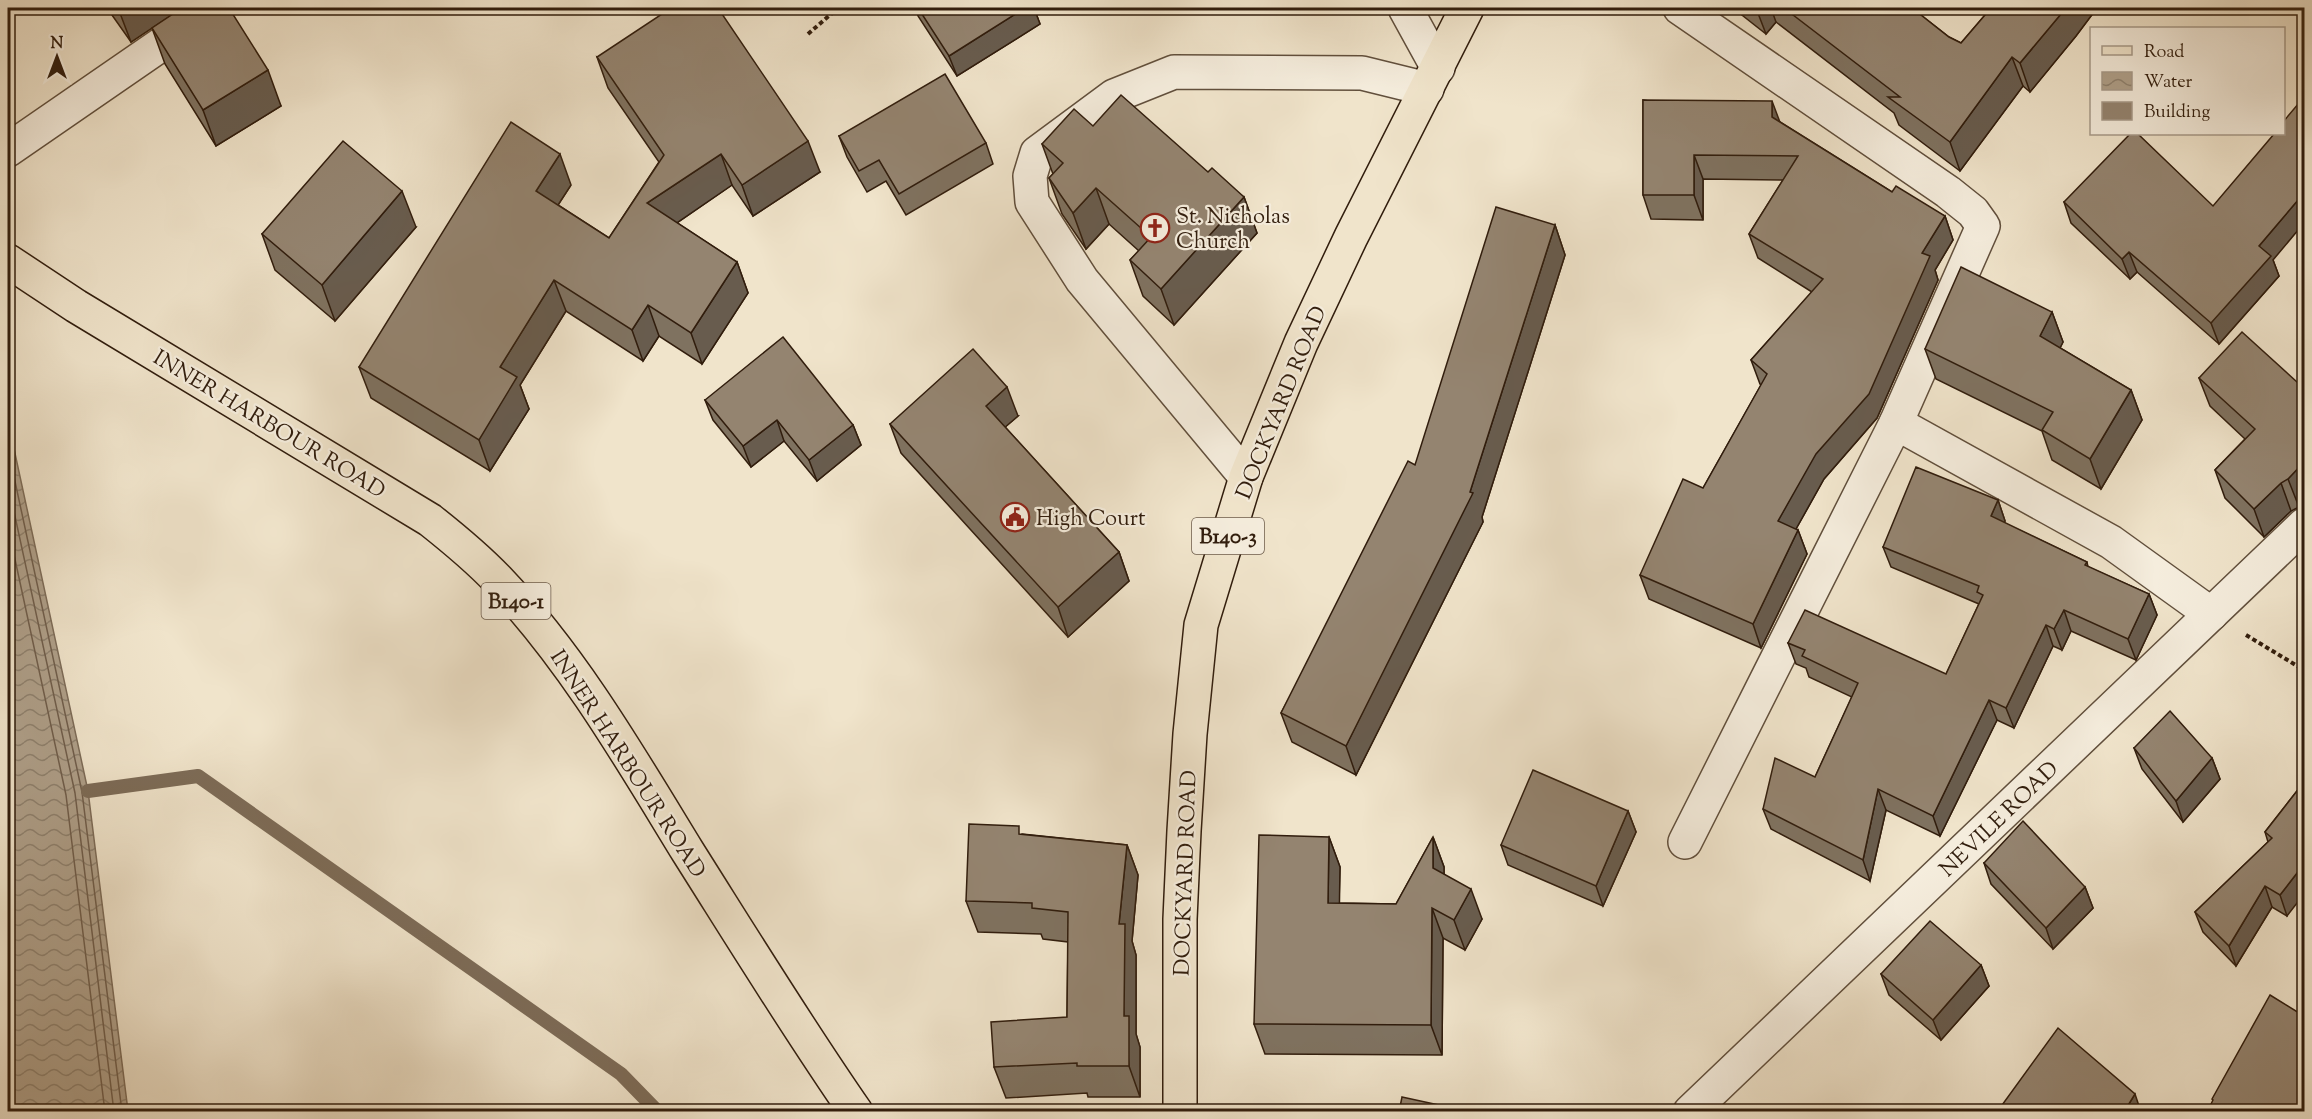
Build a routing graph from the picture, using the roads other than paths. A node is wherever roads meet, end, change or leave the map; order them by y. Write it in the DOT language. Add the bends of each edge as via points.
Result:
graph roads {
  1 [pos="214,8"];
  2 [pos="1405,8"];
  3 [pos="1467,8"];
  4 [pos="1680,8"];
  5 [pos="1432,78"];
  6 [pos="8,150"];
  7 [pos="8,261"];
  8 [pos="1896,423"];
  9 [pos="1246,477"];
  10 [pos="2304,525"];
  11 [pos="2211,614"];
  12 [pos="1685,842"];
  13 [pos="1703,1108"];
  14 [pos="856,1112"];
  15 [pos="1180,1112"];
  1 -- 6 [label="street"];
  2 -- 5 [label="street"];
  3 -- 5 [label="main road, DOCKYARD ROAD / B140-3"];
  4 -- 8 [label="street" via="1948,192 1973,212 1983,226"];
  5 -- 9 [label="main road, DOCKYARD ROAD / B140-3" via="1301,343"];
  5 -- 9 [label="street" via="1362,73 1174,72 1114,96 1037,153 1030,176 1032,202 1082,280"];
  7 -- 14 [label="main road, INNER HARBOUR ROAD / B140-1" via="430,520 498,580 535,622 597,708"];
  8 -- 11 [label="street" via="2111,542"];
  8 -- 12 [label="street"];
  9 -- 15 [label="main road, DOCKYARD ROAD / B140-3" via="1202,625 1195,673 1180,919"];
  10 -- 11 [label="street, NEVILE ROAD"];
  11 -- 13 [label="street, NEVILE ROAD"];
}
